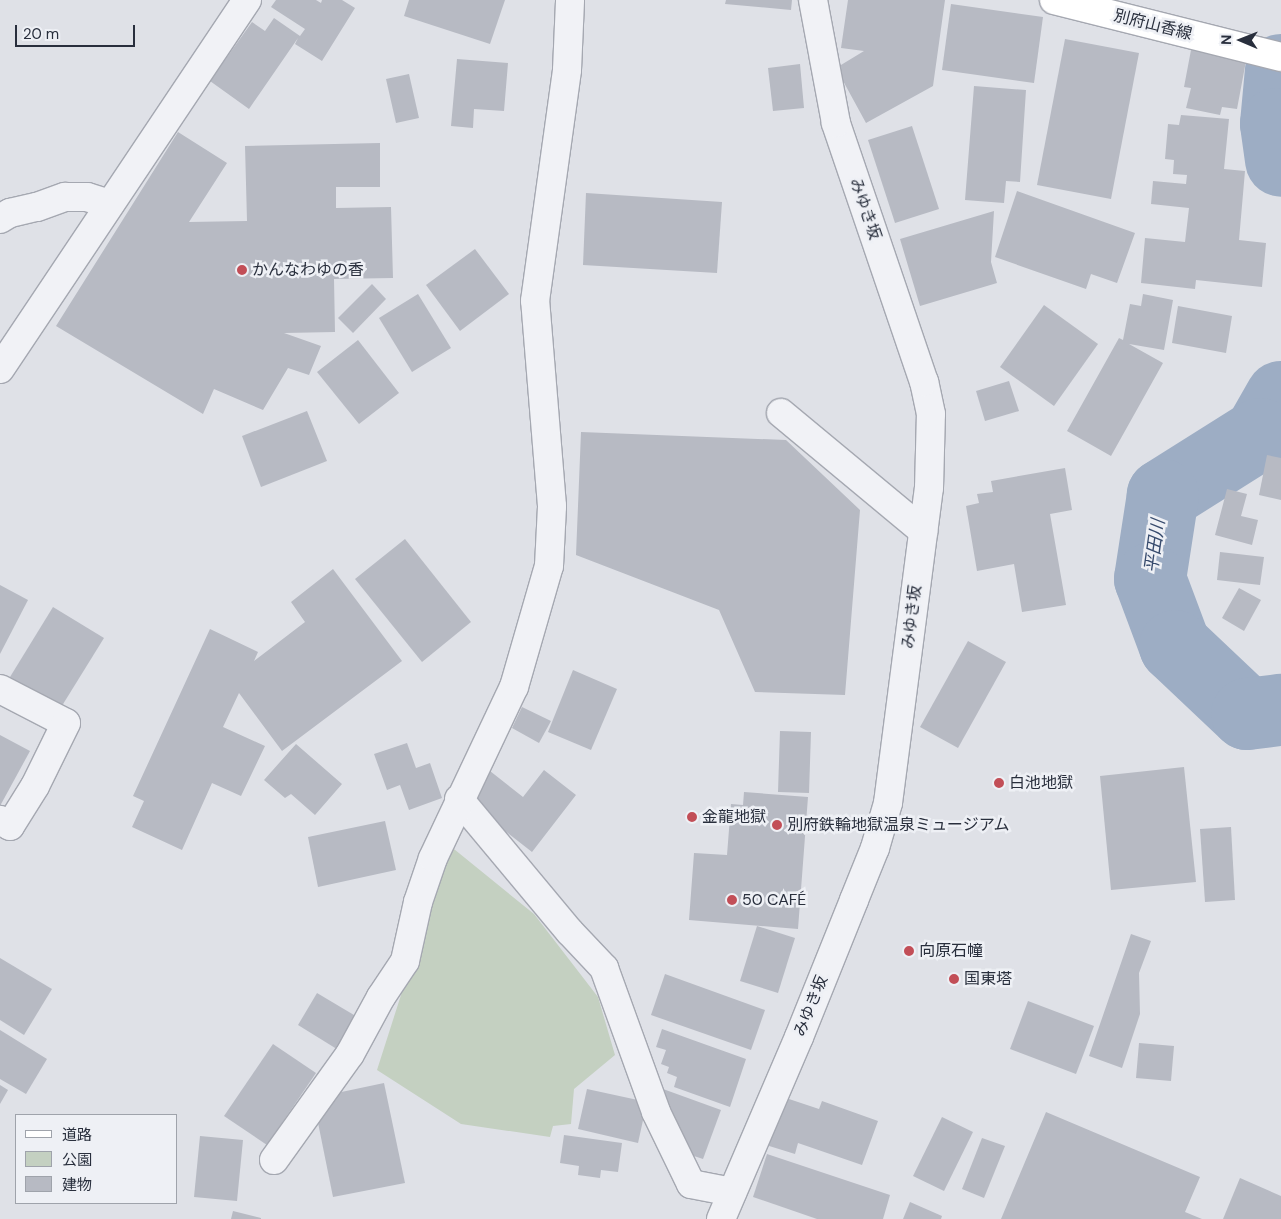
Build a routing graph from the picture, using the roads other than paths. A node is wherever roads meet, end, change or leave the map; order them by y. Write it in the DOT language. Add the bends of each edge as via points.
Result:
graph roads {
  1 [pos="247,0"];
  2 [pos="570,0"];
  3 [pos="813,0"];
  4 [pos="1054,0"];
  5 [pos="1281,56"];
  6 [pos="110,204"];
  7 [pos="0,219"];
  8 [pos="0,369"];
  9 [pos="781,413"];
  10 [pos="923,531"];
  11 [pos="0,689"];
  12 [pos="459,799"];
  13 [pos="0,820"];
  14 [pos="274,1160"];
  15 [pos="732,1192"];
  16 [pos="721,1219"];
  1 -- 6 [label="street"];
  2 -- 12 [label="street" via="567,70 535,301 552,506 549,566 514,687"];
  3 -- 10 [label="street, みゆき坂" via="836,123 924,382 931,414 929,488"];
  4 -- 5 [label="main road, 別府山香線"];
  6 -- 7 [label="street" via="87,197 65,197"];
  6 -- 8 [label="street"];
  9 -- 10 [label="street"];
  10 -- 15 [label="street, みゆき坂" via="888,803 799,1037"];
  11 -- 13 [label="street" via="66,723 35,786 10,826"];
  12 -- 14 [label="street" via="418,902 405,961 350,1054"];
  12 -- 15 [label="street" via="604,968 656,1112 691,1184"];
  15 -- 16 [label="street, みゆき坂"];
}
